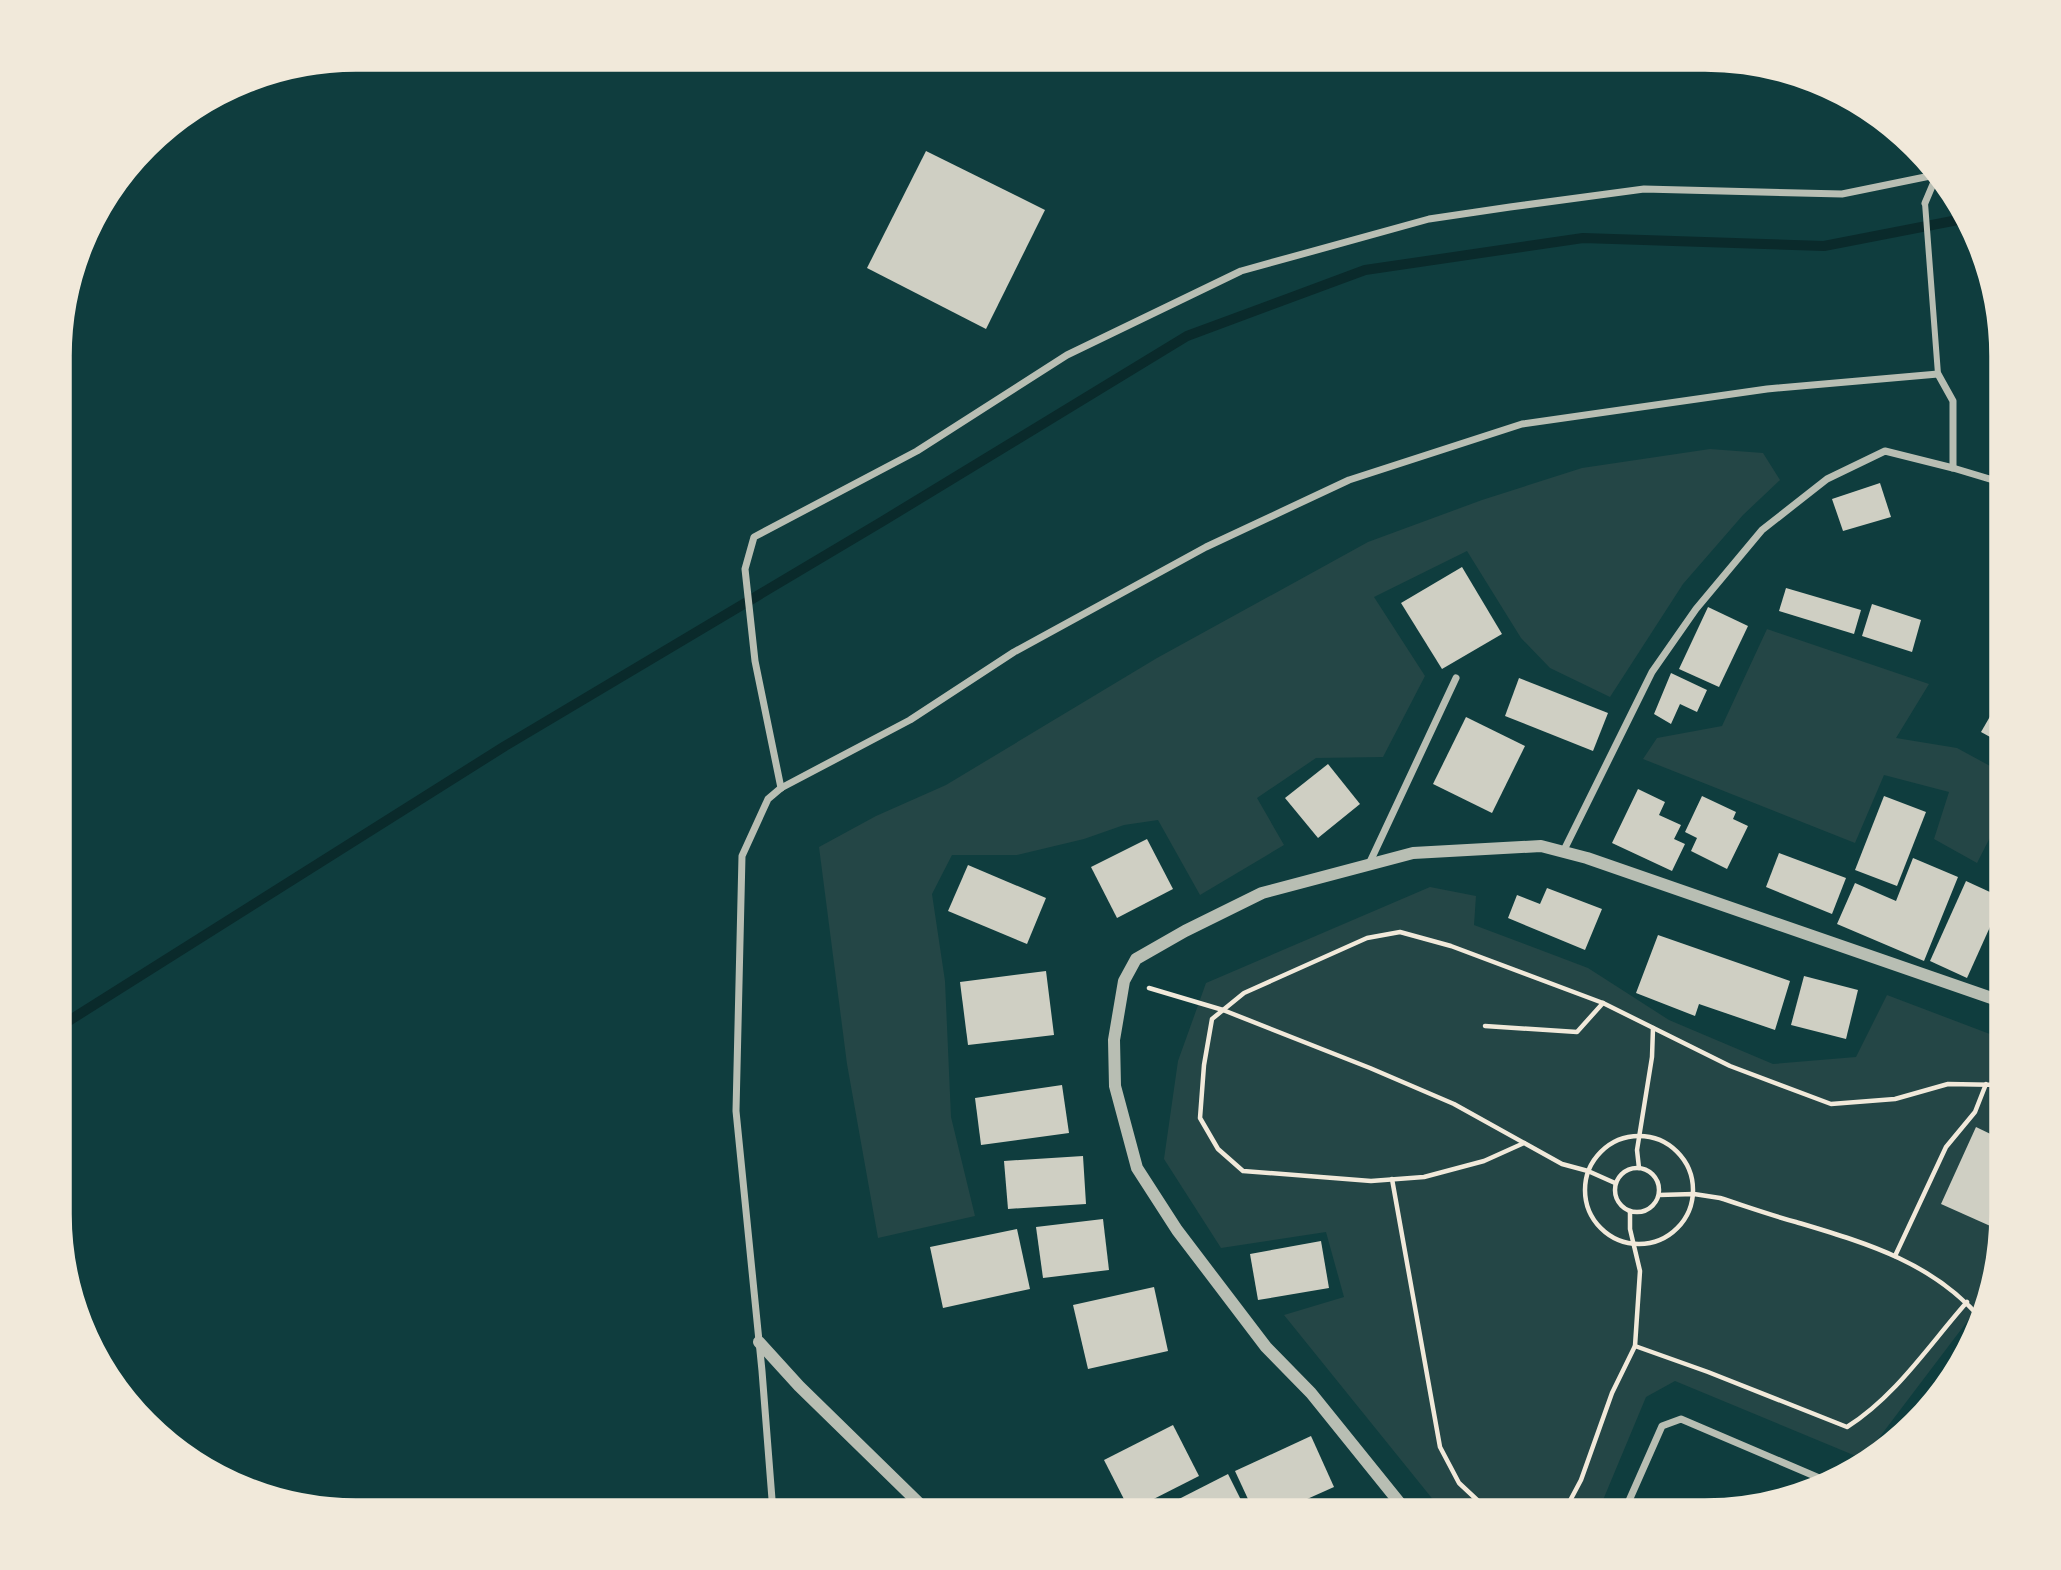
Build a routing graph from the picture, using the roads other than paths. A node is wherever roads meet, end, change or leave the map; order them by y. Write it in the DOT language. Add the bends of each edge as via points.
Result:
graph roads {
  1 [pos="1928,177"];
  2 [pos="1933,183"];
  3 [pos="1925,203"];
  4 [pos="1938,374"];
  5 [pos="1952,468"];
  6 [pos="1991,479"];
  7 [pos="1456,678"];
  8 [pos="781,788"];
  9 [pos="1563,852"];
  10 [pos="1369,865"];
  11 [pos="1991,998"];
  12 [pos="760,1342"];
  13 [pos="1817,1477"];
  14 [pos="772,1500"];
  15 [pos="916,1500"];
  16 [pos="1397,1500"];
  17 [pos="1629,1500"];
  1 -- 8 [label="street" via="1842,194 1644,189 1429,219 1241,271 1067,355 917,452 754,537 745,569 755,661"];
  2 -- 3 [label="street"];
  3 -- 4 [label="street"];
  4 -- 5 [label="street" via="1953,401"];
  4 -- 8 [label="street" via="1754,390 1521,424 1349,480 1194,553 1014,652 911,720"];
  5 -- 6 [label="street"];
  5 -- 9 [label="street" via="1885,451 1827,479 1762,530 1696,609 1652,672"];
  7 -- 10 [label="street"];
  8 -- 12 [label="street" via="768,799 742,856 736,1111"];
  9 -- 10 [label="street" via="1541,846 1413,853"];
  9 -- 11 [label="street"];
  10 -- 16 [label="street" via="1262,892 1136,959 1124,981 1114,1040 1115,1086 1137,1168 1177,1230 1266,1347 1311,1393"];
  12 -- 14 [label="street"];
  12 -- 15 [label="street"];
  13 -- 17 [label="street" via="1681,1419 1662,1426"];
}
